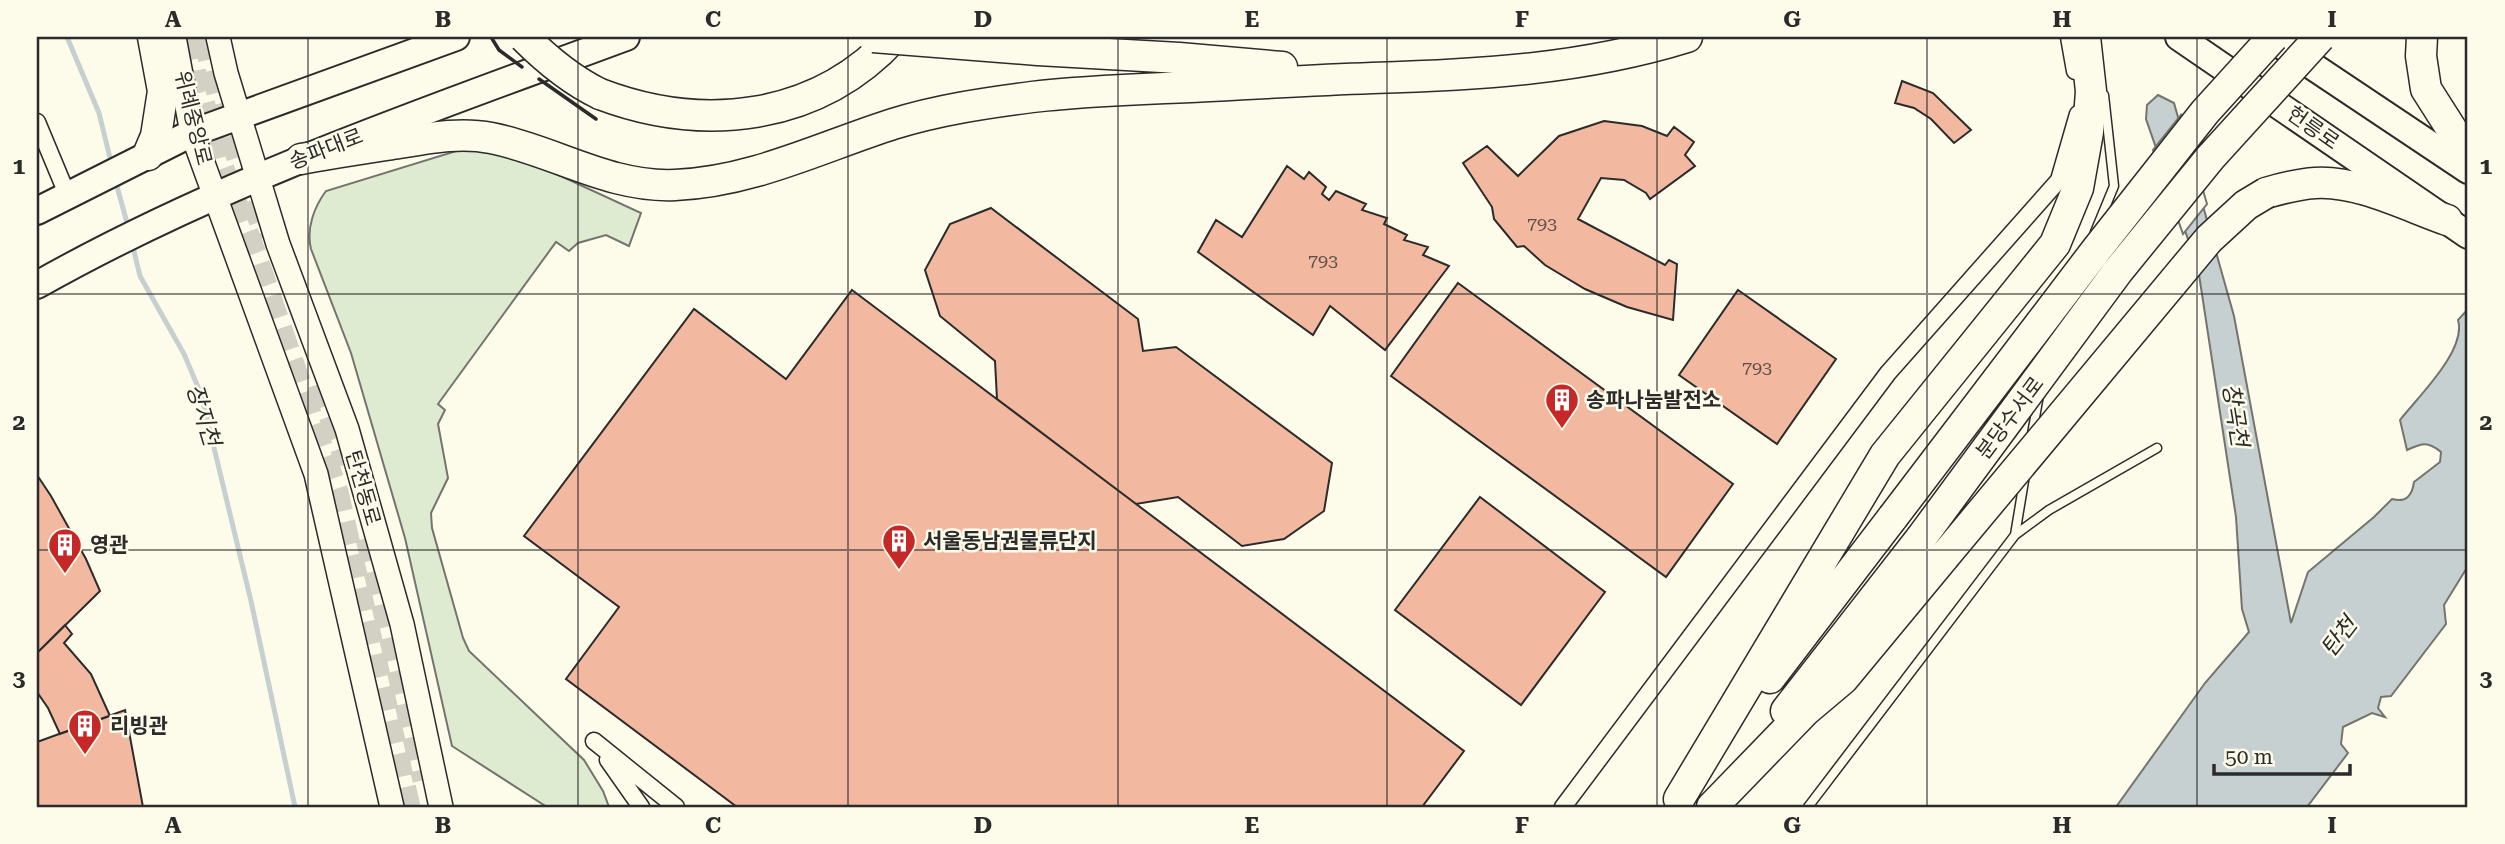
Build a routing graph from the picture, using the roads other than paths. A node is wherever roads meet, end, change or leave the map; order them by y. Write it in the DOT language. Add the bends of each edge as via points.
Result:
graph roads {
  1 [pos="153,37"];
  2 [pos="174,37"];
  3 [pos="218,37"];
  4 [pos="456,37"];
  5 [pos="524,37"];
  6 [pos="626,37"];
  7 [pos="873,37"];
  8 [pos="894,37"];
  9 [pos="1687,37"];
  10 [pos="2069,37"];
  11 [pos="2085,37"];
  12 [pos="2179,37"];
  13 [pos="2271,37"];
  14 [pos="2320,37"];
  15 [pos="2422,37"];
  16 [pos="1405,77"];
  17 [pos="2102,82"];
  18 [pos="239,115"];
  19 [pos="37,122"];
  20 [pos="192,133"];
  21 [pos="2468,155"];
  22 [pos="140,159"];
  23 [pos="301,159"];
  24 [pos="2468,170"];
  25 [pos="257,177"];
  26 [pos="73,191"];
  27 [pos="215,197"];
  28 [pos="37,211"];
  29 [pos="2457,228"];
  30 [pos="37,285"];
  31 [pos="2059,317"];
  32 [pos="2046,354"];
  33 [pos="2157,448"];
  34 [pos="2015,535"];
  35 [pos="1676,803"];
  36 [pos="392,807"];
  37 [pos="441,807"];
  38 [pos="641,807"];
  39 [pos="676,807"];
  40 [pos="1563,807"];
  41 [pos="1711,807"];
  42 [pos="1808,807"];
  1 -- 22 [label="highway" via="163,91 156,136"];
  2 -- 20 [label="main road, 위례중앙로"];
  3 -- 18 [label="main road, 위례중앙로"];
  4 -- 18 [label="main road"];
  5 -- 8 [label="highway, bridge" via="584,87 600,94 640,108 722,117 769,110 806,98 876,57"];
  6 -- 23 [label="main road, 송파대로"];
  7 -- 16 [label="highway, bridge"];
  9 -- 16 [label="highway" via="1563,65"];
  10 -- 40 [label="street" via="2080,108 2059,180 1888,373"];
  11 -- 35 [label="highway" via="2091,91 2088,132 2078,188 2055,244 1885,455"];
  12 -- 29 [label="main road, 헌릉로"];
  13 -- 24 [label="main road"];
  13 -- 35 [label="highway, 분당수서로, bridge" via="2097,249"];
  14 -- 41 [label="highway, 분당수서로, bridge" via="2210,158 2118,271 1921,538"];
  15 -- 21 [label="highway" via="2426,89"];
  16 -- 23 [label="highway" via="1032,97 904,120 759,170 689,184 625,180 474,135 441,136"];
  17 -- 31 [label="lane" via="2114,186"];
  18 -- 20 [label="main road"];
  18 -- 25 [label="main road, 위례중앙로"];
  19 -- 26 [label="street"];
  20 -- 22 [label="main road"];
  20 -- 27 [label="main road, 위례중앙로"];
  22 -- 26 [label="main road"];
  23 -- 25 [label="main road, 송파대로"];
  25 -- 27 [label="main road, 송파대로"];
  25 -- 37 [label="main road, 탄천동로" via="347,429 402,624"];
  26 -- 28 [label="main road"];
  27 -- 30 [label="main road, 송파대로"];
  27 -- 36 [label="main road, 탄천동로" via="316,474"];
  29 -- 41 [label="highway, bridge" via="2354,187 2318,182 2292,185 2246,205 2209,239 1843,679"];
  32 -- 34 [label="lane"];
  33 -- 34 [label="lane" via="2049,510"];
  34 -- 42 [label="lane"];
  38 -- 39 [label="street" via="594,741"];
}
